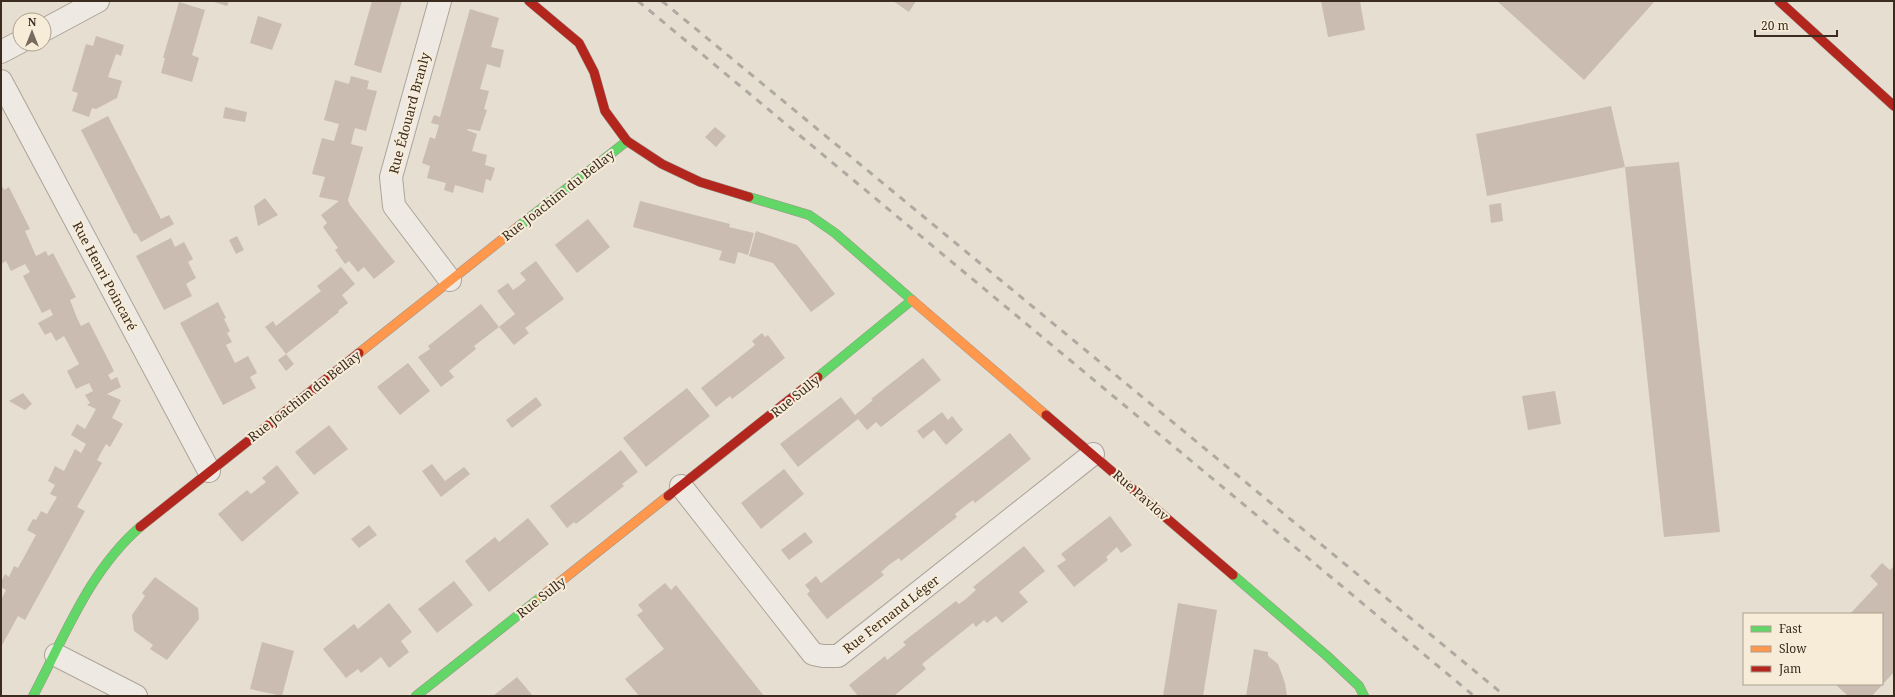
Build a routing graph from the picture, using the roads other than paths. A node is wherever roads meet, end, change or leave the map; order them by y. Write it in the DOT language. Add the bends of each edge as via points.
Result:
graph roads {
  1 [pos="98,1"];
  2 [pos="440,1"];
  3 [pos="529,1"];
  4 [pos="1779,1"];
  5 [pos="52,26"];
  6 [pos="12,46"];
  7 [pos="1,52"];
  8 [pos="1,81"];
  9 [pos="1894,106"];
  10 [pos="627,140"];
  11 [pos="450,280"];
  12 [pos="912,300"];
  13 [pos="1093,454"];
  14 [pos="208,471"];
  15 [pos="681,486"];
  16 [pos="56,655"];
  17 [pos="33,696"];
  18 [pos="136,696"];
  19 [pos="416,696"];
  20 [pos="1364,696"];
  1 -- 5 [label="street"];
  2 -- 11 [label="street, Rue Édouard Branly" via="391,177 394,206"];
  3 -- 10 [label="street" via="579,43 594,72 605,111"];
  4 -- 9 [label="street"];
  6 -- 7 [label="street"];
  8 -- 14 [label="street, Rue Henri Poincaré"];
  10 -- 11 [label="street, Rue Joachim du Bellay"];
  10 -- 12 [label="street" via="662,164 700,182 809,215 836,233"];
  11 -- 14 [label="street, Rue Joachim du Bellay"];
  12 -- 13 [label="street, Rue Pavlov"];
  12 -- 15 [label="street, Rue Sully"];
  13 -- 15 [label="street, Rue Fernand Léger" via="838,656 813,654"];
  13 -- 20 [label="street, Rue Pavlov" via="1326,655 1359,686"];
  14 -- 16 [label="street, Rue Joachim du Bellay" via="158,511 114,552 82,604"];
  15 -- 19 [label="street, Rue Sully"];
  16 -- 17 [label="street, Rue Joachim du Bellay"];
  16 -- 18 [label="street"];
}
